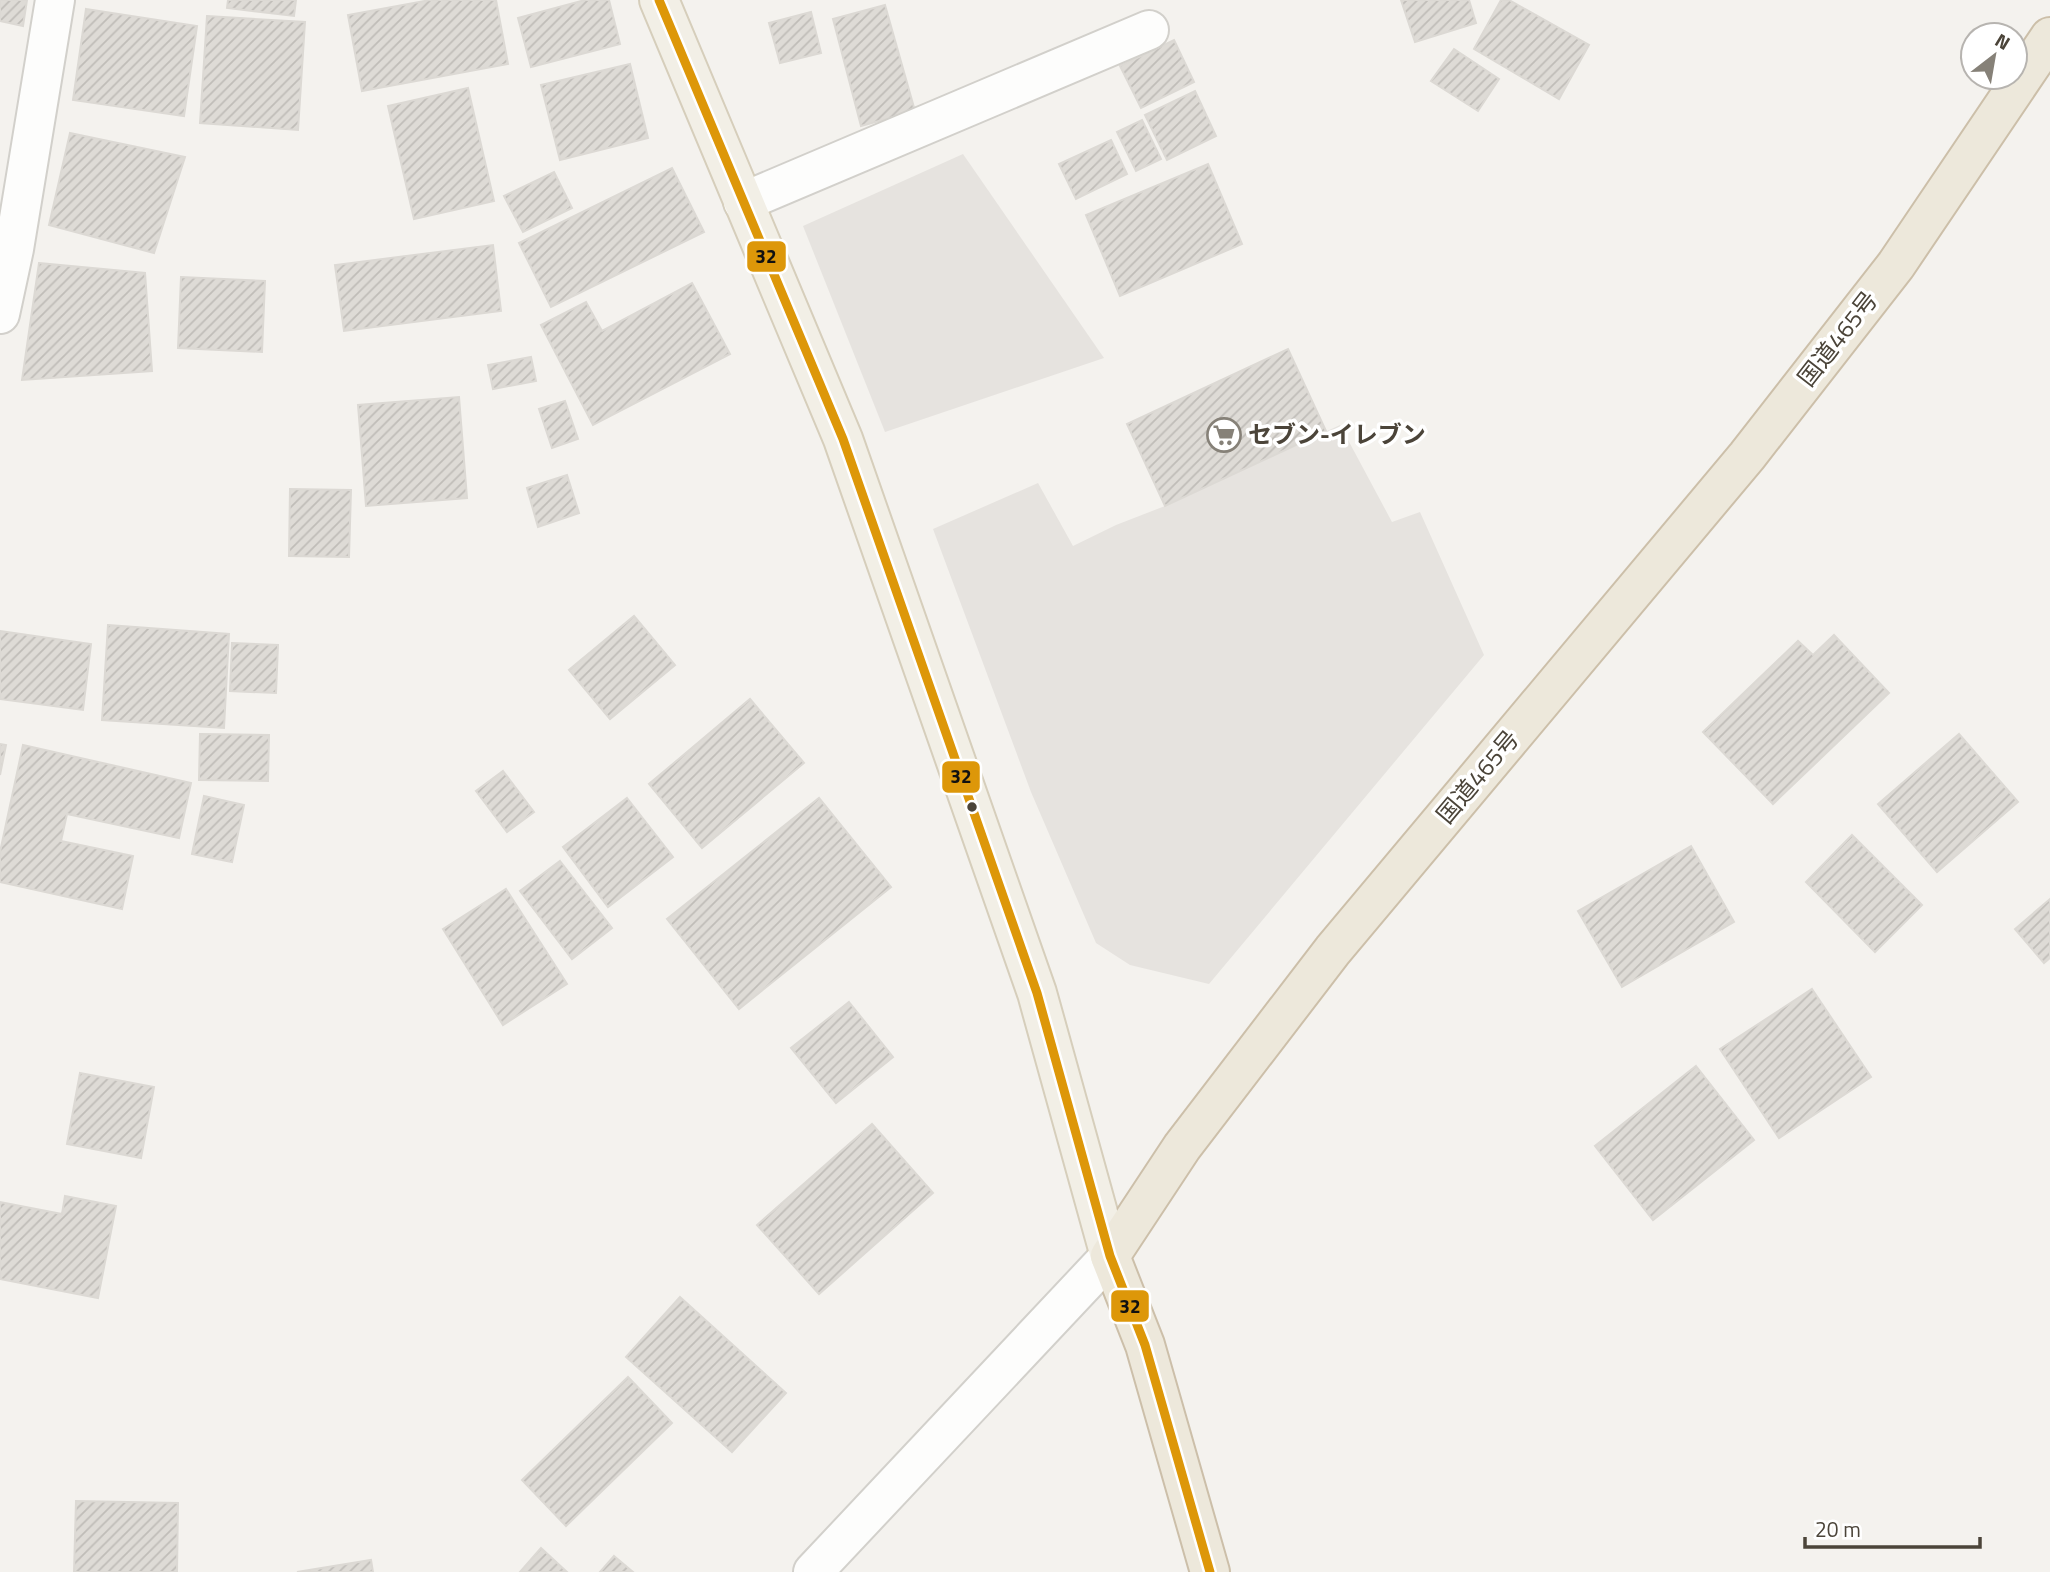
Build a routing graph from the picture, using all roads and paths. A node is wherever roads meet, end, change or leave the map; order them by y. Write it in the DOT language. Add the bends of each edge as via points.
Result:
graph roads {
  1 [pos="55,0"];
  2 [pos="659,0"];
  3 [pos="1149,30"];
  4 [pos="2050,37"];
  5 [pos="743,202"];
  6 [pos="0,314"];
  7 [pos="1110,1256"];
  8 [pos="813,1572"];
  9 [pos="1210,1572"];
  1 -- 6 [label="street"];
  2 -- 5 [label="main road"];
  3 -- 5 [label="street"];
  4 -- 7 [label="highway, 国道465号" via="1887,275 1747,456 1333,950 1182,1147"];
  5 -- 7 [label="main road" via="843,439 1032,980"];
  7 -- 8 [label="street"];
  7 -- 9 [label="highway" via="1145,1345"];
}
